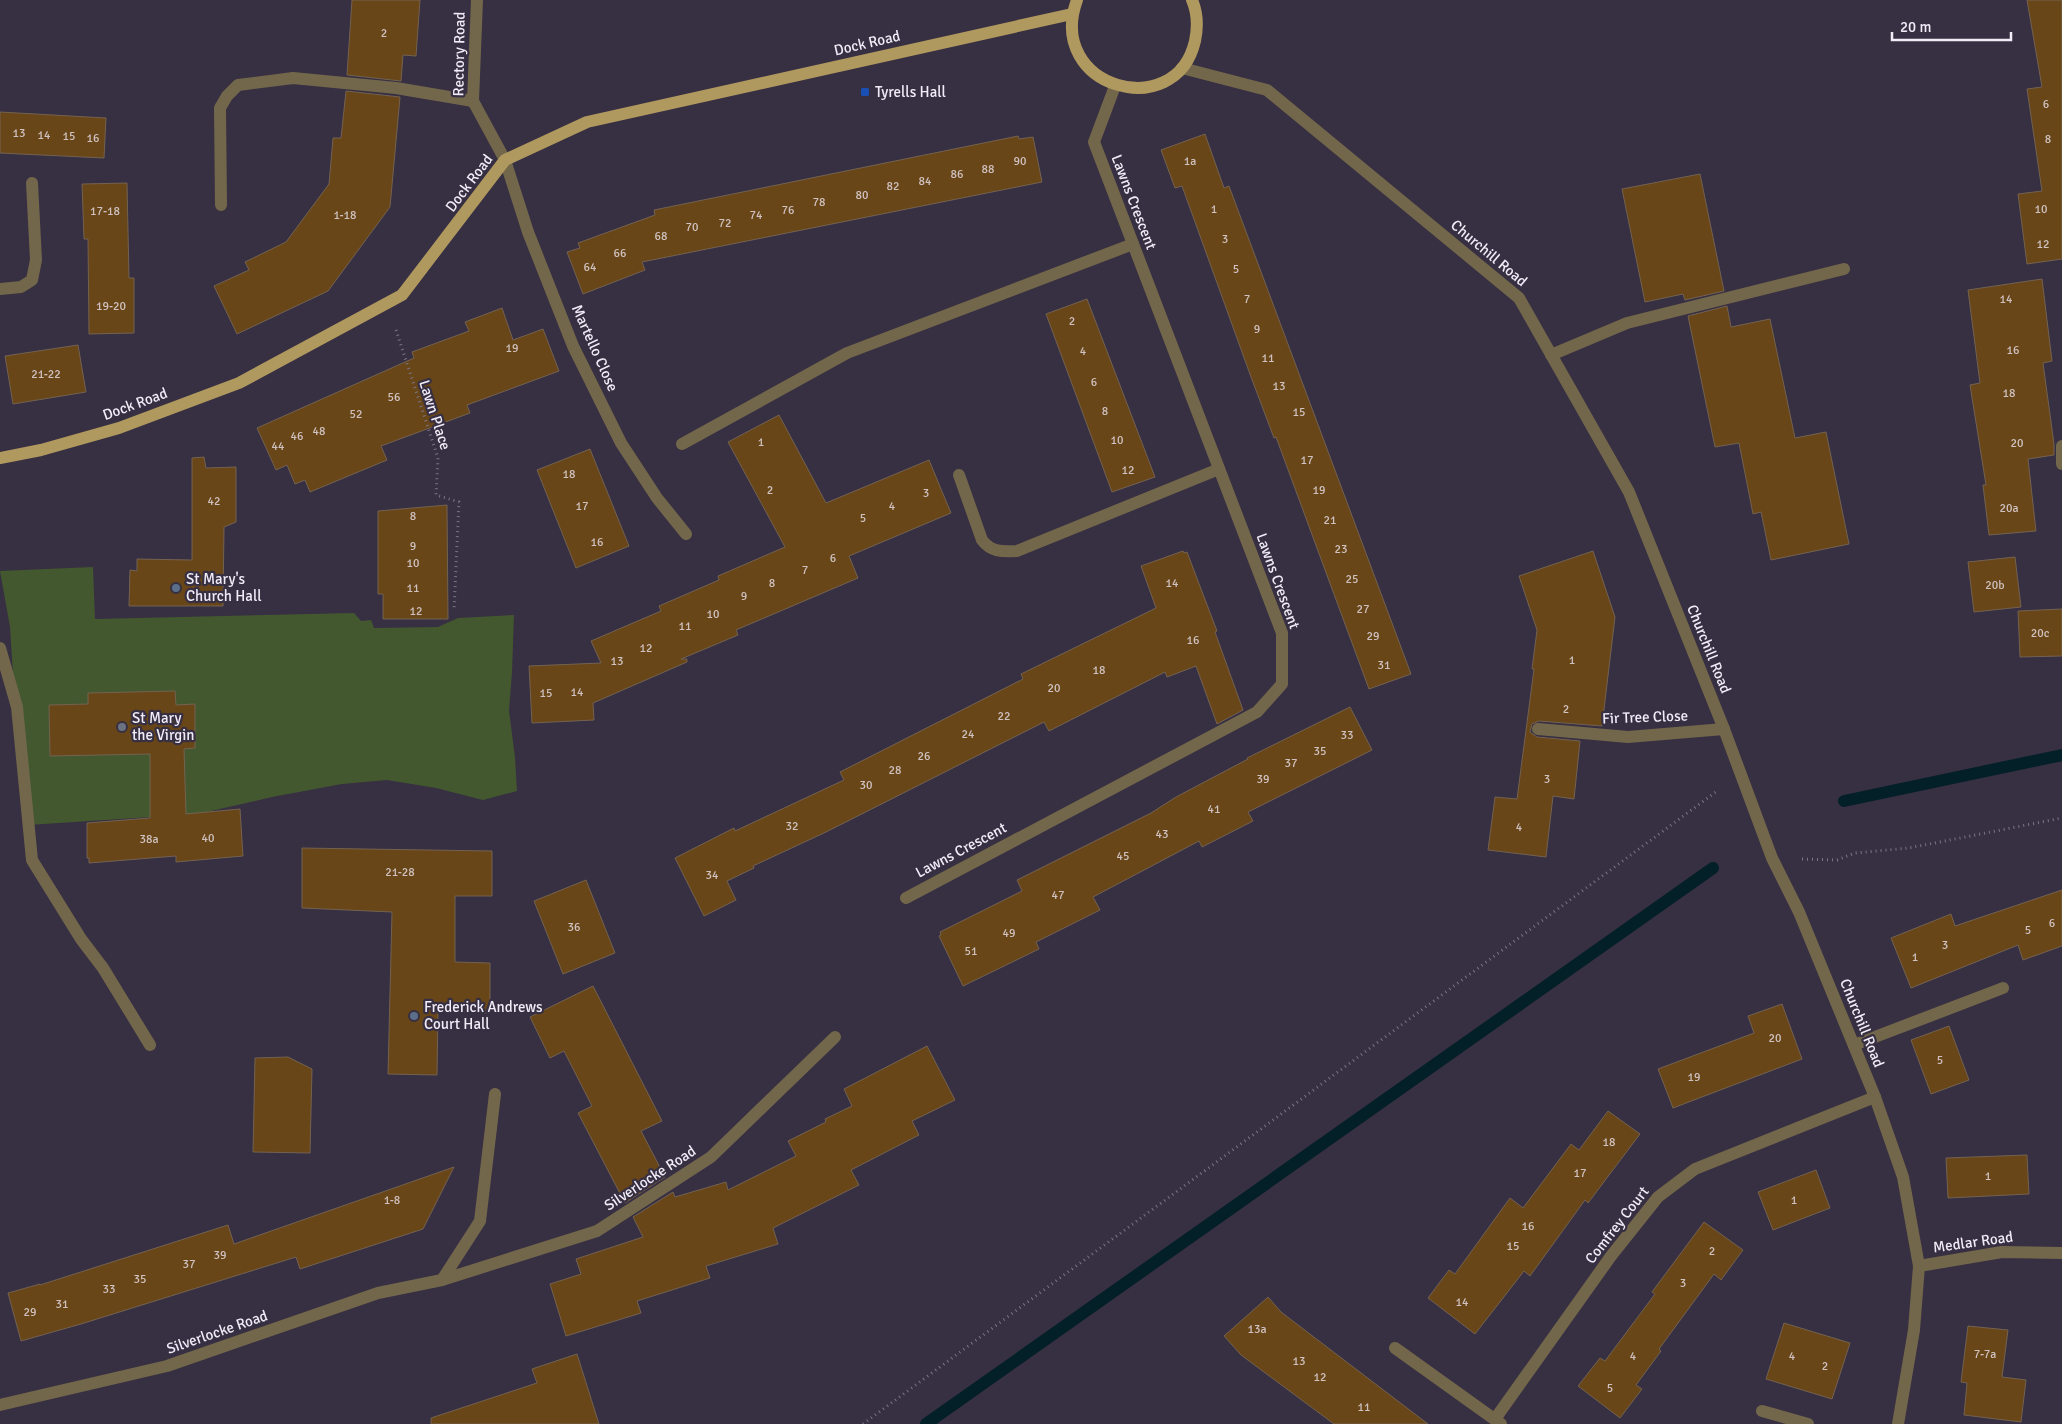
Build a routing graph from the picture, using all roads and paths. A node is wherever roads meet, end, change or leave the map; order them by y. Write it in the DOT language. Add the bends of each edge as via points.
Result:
graph roads {
  1 [pos="477,0"];
  2 [pos="1077,0"];
  3 [pos="1197,3"];
  4 [pos="1072,14"];
  5 [pos="1182,68"];
  6 [pos="1115,86"];
  7 [pos="473,101"];
  8 [pos="505,160"];
  9 [pos="32,183"];
  10 [pos="221,205"];
  11 [pos="1133,244"];
  12 [pos="1844,269"];
  13 [pos="0,288"];
  14 [pos="387,303"];
  15 [pos="1551,355"];
  16 [pos="682,444"];
  17 [pos="2062,446"];
  18 [pos="0,458"];
  19 [pos="2062,464"];
  20 [pos="1219,469"];
  21 [pos="959,475"];
  22 [pos="686,534"];
  23 [pos="454,610"];
  24 [pos="0,648"];
  25 [pos="1538,729"];
  26 [pos="1724,729"];
  27 [pos="1743,780"];
  28 [pos="2062,818"];
  29 [pos="1837,860"];
  30 [pos="906,898"];
  31 [pos="2003,988"];
  32 [pos="835,1037"];
  33 [pos="150,1045"];
  34 [pos="1854,1045"];
  35 [pos="494,1094"];
  36 [pos="1875,1097"];
  37 [pos="2062,1253"];
  38 [pos="1919,1266"];
  39 [pos="442,1280"];
  40 [pos="1395,1348"];
  41 [pos="0,1405"];
  42 [pos="1762,1410"];
  43 [pos="1498,1422"];
  44 [pos="863,1424"];
  45 [pos="1808,1424"];
  46 [pos="1898,1424"];
  1 -- 7 [label="street, Rectory Road"];
  2 -- 4 [label="main road"];
  3 -- 5 [label="main road" via="1198,29 1193,50"];
  4 -- 6 [label="main road" via="1071,32 1076,50 1085,65 1099,78"];
  4 -- 8 [label="main road, Dock Road" via="588,122"];
  5 -- 6 [label="main road" via="1151,86 1133,89"];
  5 -- 15 [label="street, Churchill Road" via="1267,90 1518,298"];
  6 -- 11 [label="street, Lawns Crescent" via="1094,142"];
  7 -- 8 [label="street, Rectory Road"];
  7 -- 10 [label="street" via="404,89 293,78 238,85 220,108"];
  8 -- 14 [label="main road, Dock Road" via="402,295"];
  8 -- 22 [label="street, Martello Close" via="528,232 573,346 621,444"];
  9 -- 13 [label="street" via="36,260 32,280 21,287"];
  11 -- 16 [label="street" via="847,353"];
  11 -- 20 [label="street, Lawns Crescent"];
  12 -- 15 [label="street" via="1627,323"];
  14 -- 18 [label="main road, Dock Road" via="239,383 119,428"];
  14 -- 23 [label="path, Lawn Place" via="438,458 436,495 459,502"];
  15 -- 26 [label="street, Churchill Road" via="1629,492"];
  17 -- 19 [label="street"];
  20 -- 21 [label="street" via="1017,551 1004,552 988,548 982,540"];
  20 -- 30 [label="street, Lawns Crescent" via="1282,633 1282,684 1258,712"];
  24 -- 33 [label="street" via="17,707 32,860"];
  25 -- 26 [label="street, Fir Tree Close" via="1628,737"];
  26 -- 27 [label="street, Churchill Road"];
  27 -- 34 [label="street, Churchill Road" via="1772,858 1799,912"];
  27 -- 44 [label="path" via="1717,791"];
  28 -- 29 [label="path" via="1909,848 1855,853"];
  31 -- 34 [label="street"];
  32 -- 39 [label="street, Silverlocke Road" via="711,1157 597,1231"];
  34 -- 36 [label="street, Churchill Road"];
  35 -- 39 [label="street" via="480,1221"];
  36 -- 38 [label="street, Churchill Road" via="1903,1177"];
  36 -- 43 [label="street, Comfrey Court" via="1695,1169 1658,1197 1612,1256"];
  37 -- 38 [label="street, Medlar Road" via="2002,1252"];
  38 -- 46 [label="street, Churchill Road" via="1914,1330"];
  39 -- 41 [label="street, Silverlocke Road" via="378,1293 167,1366"];
  40 -- 43 [label="street, Comfrey Court"];
  42 -- 45 [label="street"];
}
